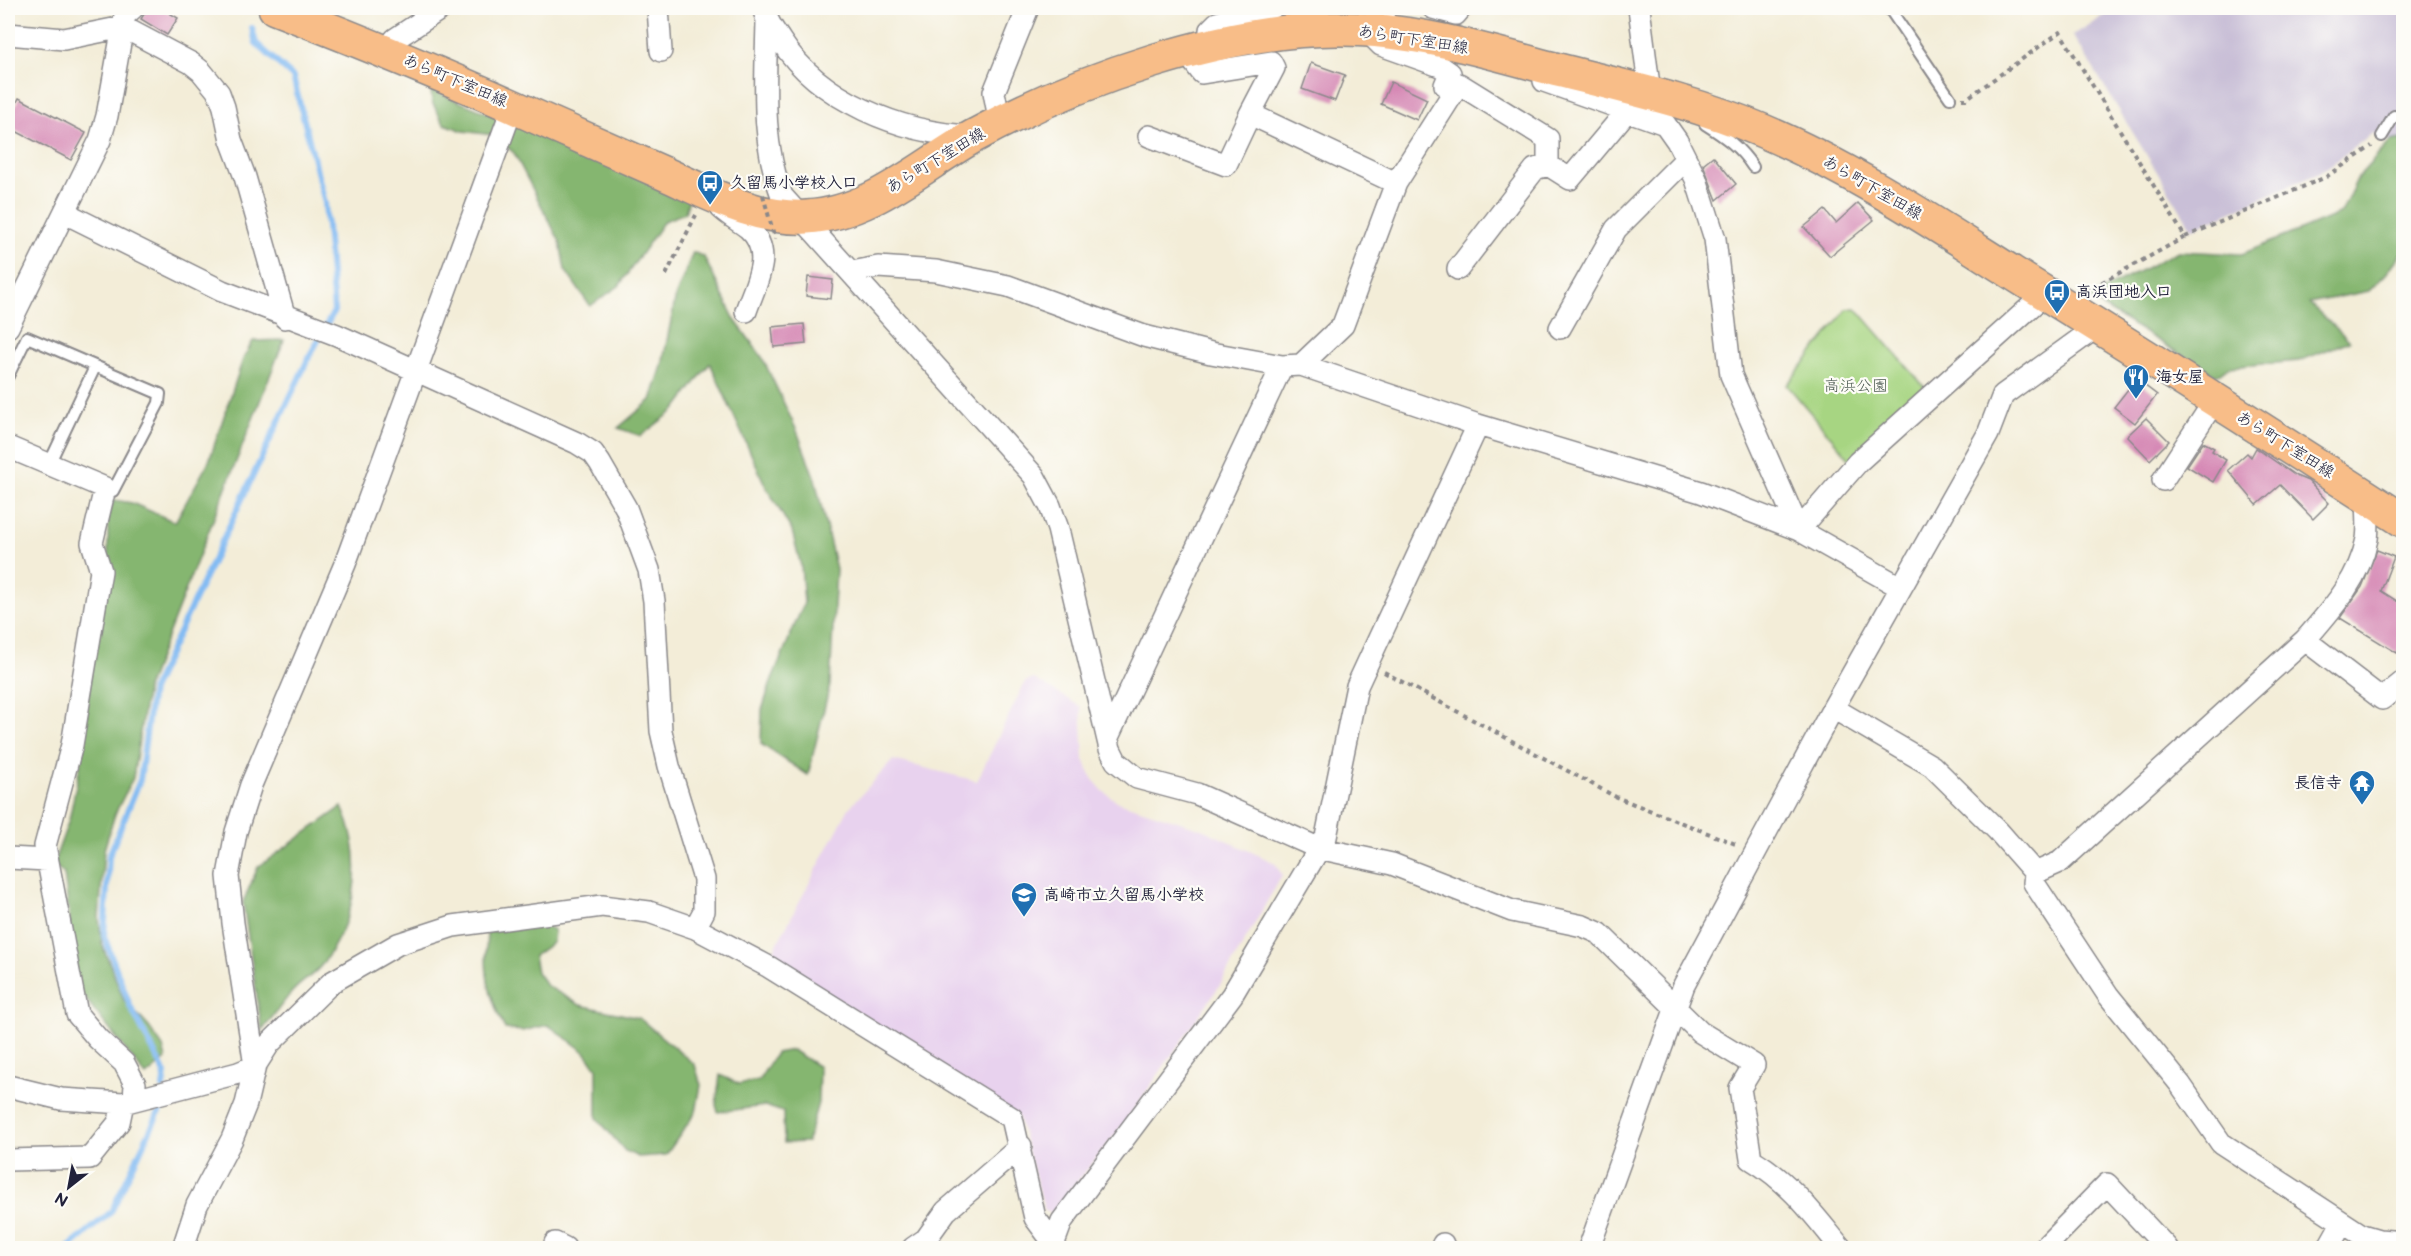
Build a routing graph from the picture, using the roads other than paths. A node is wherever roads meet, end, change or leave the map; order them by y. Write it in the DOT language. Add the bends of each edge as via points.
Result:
graph roads {
  1 [pos="274,8"];
  2 [pos="442,8"];
  3 [pos="658,8"];
  4 [pos="1028,8"];
  5 [pos="1272,8"];
  6 [pos="1432,8"];
  7 [pos="1461,8"];
  8 [pos="1639,8"];
  9 [pos="1890,8"];
  10 [pos="765,12"];
  11 [pos="124,14"];
  12 [pos="418,15"];
  13 [pos="1376,24"];
  14 [pos="8,34"];
  15 [pos="1200,50"];
  16 [pos="661,51"];
  17 [pos="387,52"];
  18 [pos="1445,85"];
  19 [pos="1950,98"];
  20 [pos="1638,102"];
  21 [pos="513,106"];
  22 [pos="1698,108"];
  23 [pos="1250,114"];
  24 [pos="2394,116"];
  25 [pos="987,130"];
  26 [pos="1149,136"];
  27 [pos="2382,136"];
  28 [pos="1686,159"];
  29 [pos="1548,165"];
  30 [pos="1753,167"];
  31 [pos="1396,183"];
  32 [pos="712,195"];
  33 [pos="65,213"];
  34 [pos="802,218"];
  35 [pos="1458,269"];
  36 [pos="852,272"];
  37 [pos="2055,298"];
  38 [pos="746,311"];
  39 [pos="285,318"];
  40 [pos="2098,326"];
  41 [pos="8,327"];
  42 [pos="1560,328"];
  43 [pos="1291,366"];
  44 [pos="95,367"];
  45 [pos="416,372"];
  46 [pos="8,376"];
  47 [pos="2214,400"];
  48 [pos="1478,425"];
  49 [pos="8,447"];
  50 [pos="49,464"];
  51 [pos="2163,480"];
  52 [pos="105,488"];
  53 [pos="2367,497"];
  54 [pos="2403,521"];
  55 [pos="1799,530"];
  56 [pos="1900,587"];
  57 [pos="2305,640"];
  58 [pos="2403,681"];
  59 [pos="1833,708"];
  60 [pos="1108,737"];
  61 [pos="1318,848"];
  62 [pos="8,858"];
  63 [pos="47,860"];
  64 [pos="2035,873"];
  65 [pos="695,928"];
  66 [pos="1675,1005"];
  67 [pos="255,1066"];
  68 [pos="8,1086"];
  69 [pos="129,1102"];
  70 [pos="1021,1146"];
  71 [pos="8,1160"];
  72 [pos="2342,1223"];
  73 [pos="2403,1242"];
  74 [pos="1053,1245"];
  75 [pos="183,1248"];
  76 [pos="913,1248"];
  77 [pos="1588,1248"];
  78 [pos="1841,1248"];
  79 [pos="2044,1248"];
  80 [pos="2167,1248"];
  81 [pos="2328,1248"];
  1 -- 17 [label="main road, あら町下室田線"];
  2 -- 12 [label="street"];
  3 -- 16 [label="street"];
  4 -- 25 [label="street" via="994,92"];
  5 -- 15 [label="street" via="1217,23"];
  6 -- 7 [label="street" via="1456,14"];
  8 -- 20 [label="street"];
  9 -- 19 [label="lane"];
  10 -- 25 [label="street" via="799,63 815,79 855,104 901,125 940,135"];
  10 -- 34 [label="street" via="767,133 773,173 782,196"];
  11 -- 14 [label="street" via="64,39"];
  11 -- 33 [label="street" via="100,140"];
  11 -- 39 [label="street" via="191,63 219,93"];
  12 -- 17 [label="street"];
  13 -- 15 [label="main road, あら町下室田線" via="1295,32"];
  13 -- 18 [label="street" via="1381,45 1445,70 1450,74"];
  13 -- 20 [label="main road, あら町下室田線" via="1530,63"];
  15 -- 23 [label="street" via="1202,73 1271,62 1274,68"];
  15 -- 25 [label="main road, あら町下室田線" via="1119,72"];
  17 -- 21 [label="main road, あら町下室田線"];
  20 -- 22 [label="main road, あら町下室田線"];
  20 -- 28 [label="street" via="1665,124"];
  20 -- 29 [label="street" via="1570,179"];
  21 -- 32 [label="main road, あら町下室田線"];
  21 -- 45 [label="street"];
  22 -- 30 [label="lane" via="1700,121 1731,141"];
  22 -- 37 [label="main road, あら町下室田線" via="1764,131 1866,181"];
  23 -- 26 [label="street" via="1226,165"];
  23 -- 31 [label="street"];
  24 -- 27 [label="lane"];
  25 -- 34 [label="main road, あら町下室田線" via="874,197 828,216"];
  28 -- 42 [label="street" via="1616,229"];
  28 -- 55 [label="street" via="1715,239 1731,375"];
  29 -- 31 [label="street" via="1548,139 1459,84"];
  29 -- 35 [label="street" via="1535,169"];
  31 -- 43 [label="street" via="1343,325"];
  32 -- 34 [label="main road, あら町下室田線" via="758,212"];
  32 -- 38 [label="street" via="721,209 748,228 763,249 763,262"];
  33 -- 39 [label="street"];
  33 -- 41 [label="street"];
  34 -- 36 [label="street"];
  36 -- 43 [label="street" via="878,267 936,271 1008,286 1144,336 1211,353"];
  36 -- 60 [label="street" via="1021,460 1043,492 1058,529"];
  37 -- 40 [label="main road, あら町下室田線"];
  37 -- 55 [label="street" via="1858,462"];
  39 -- 45 [label="street" via="337,335"];
  40 -- 47 [label="main road, あら町下室田線"];
  40 -- 56 [label="street" via="2003,395 1988,434"];
  43 -- 48 [label="street"];
  43 -- 60 [label="street"];
  44 -- 46 [label="lane" via="27,337"];
  44 -- 50 [label="lane"];
  44 -- 52 [label="lane" via="160,394 159,403 112,491"];
  45 -- 65 [label="street" via="582,446 600,463 626,508 649,570 664,743 704,879 704,911"];
  45 -- 67 [label="street" via="345,564 251,785 236,832 228,876"];
  47 -- 51 [label="street"];
  47 -- 53 [label="main road, あら町下室田線"];
  48 -- 55 [label="street" via="1701,492"];
  48 -- 61 [label="street" via="1357,686 1326,837"];
  49 -- 50 [label="street"];
  50 -- 52 [label="street"];
  52 -- 63 [label="street" via="92,543 101,571 72,745 48,829"];
  53 -- 54 [label="main road, あら町下室田線"];
  53 -- 57 [label="street" via="2367,538 2357,570 2338,603"];
  55 -- 56 [label="street"];
  56 -- 59 [label="street"];
  57 -- 58 [label="street" via="2382,699"];
  57 -- 64 [label="street" via="2060,862"];
  59 -- 64 [label="street" via="1932,766"];
  59 -- 66 [label="street"];
  60 -- 61 [label="street" via="1116,761 1137,778 1197,794"];
  61 -- 66 [label="street" via="1392,864 1512,911 1599,933"];
  61 -- 74 [label="street" via="1232,995 1062,1221"];
  62 -- 63 [label="street"];
  63 -- 69 [label="street" via="77,1014 124,1064 135,1084"];
  64 -- 72 [label="street" via="2034,883 2108,995 2180,1084 2221,1143"];
  65 -- 67 [label="street" via="649,912 602,906 499,918 424,935 398,944 332,982 269,1044"];
  65 -- 70 [label="street" via="769,967 1012,1118"];
  66 -- 77 [label="street"];
  66 -- 78 [label="street" via="1700,1032 1754,1065 1740,1088 1751,1159 1789,1186"];
  67 -- 69 [label="street"];
  67 -- 75 [label="street" via="246,1104 197,1205"];
  68 -- 69 [label="street" via="61,1099"];
  69 -- 71 [label="street" via="119,1122 90,1158"];
  70 -- 74 [label="street" via="1035,1218"];
  70 -- 76 [label="street" via="946,1211 926,1239"];
  72 -- 73 [label="street" via="2362,1235"];
  72 -- 81 [label="street"];
  79 -- 80 [label="street" via="2107,1184"];
}
